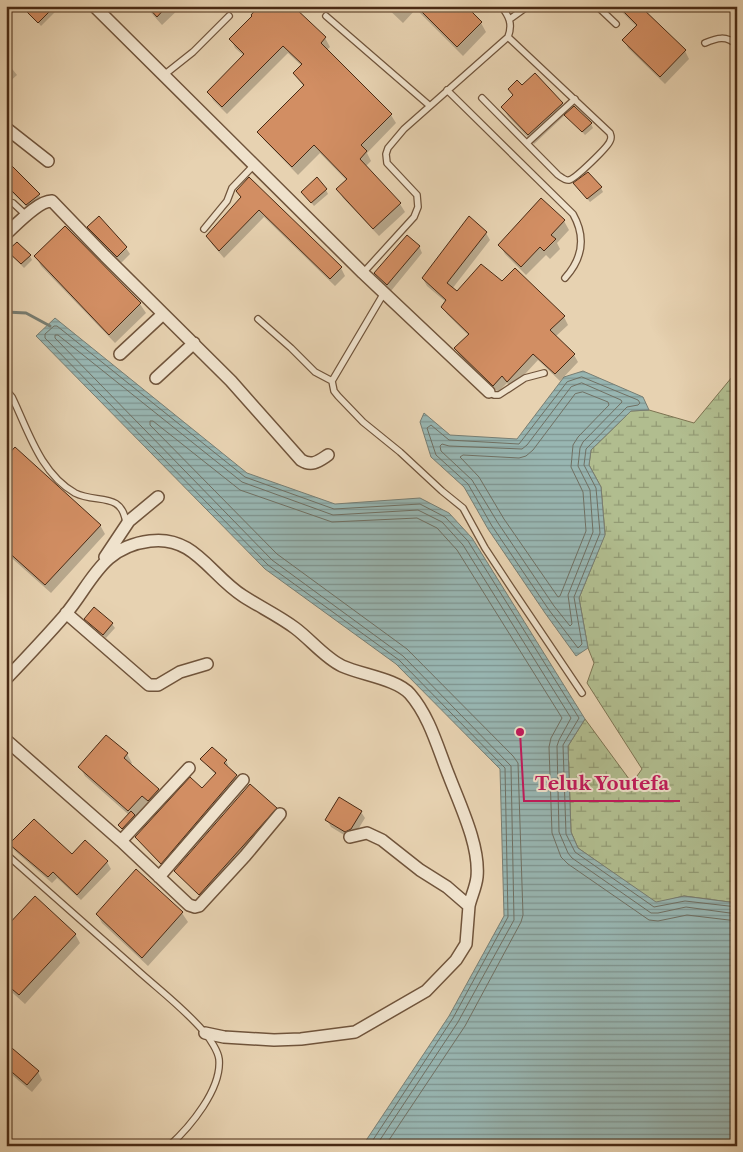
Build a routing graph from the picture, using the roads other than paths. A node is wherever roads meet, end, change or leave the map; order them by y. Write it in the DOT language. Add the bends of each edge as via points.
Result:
graph roads {
  1 [pos="94,6"];
  2 [pos="501,6"];
  3 [pos="528,6"];
  4 [pos="597,6"];
  5 [pos="229,16"];
  6 [pos="326,16"];
  7 [pos="510,19"];
  8 [pos="616,24"];
  9 [pos="508,37"];
  10 [pos="705,43"];
  11 [pos="737,45"];
  12 [pos="164,76"];
  13 [pos="447,90"];
  14 [pos="482,98"];
  15 [pos="575,99"];
  16 [pos="430,106"];
  17 [pos="6,128"];
  18 [pos="527,143"];
  19 [pos="48,161"];
  20 [pos="254,165"];
  21 [pos="6,201"];
  22 [pos="27,216"];
  23 [pos="204,230"];
  24 [pos="6,234"];
  25 [pos="362,273"];
  26 [pos="565,278"];
  27 [pos="384,293"];
  28 [pos="164,314"];
  29 [pos="258,319"];
  30 [pos="194,343"];
  31 [pos="120,354"];
  32 [pos="544,373"];
  33 [pos="156,378"];
  34 [pos="332,381"];
  35 [pos="6,390"];
  36 [pos="489,392"];
  37 [pos="328,456"];
  38 [pos="158,498"];
  39 [pos="126,525"];
  40 [pos="98,567"];
  41 [pos="66,613"];
  42 [pos="207,664"];
  43 [pos="6,679"];
  44 [pos="582,693"];
  45 [pos="6,740"];
  46 [pos="189,768"];
  47 [pos="243,780"];
  48 [pos="280,814"];
  49 [pos="350,837"];
  50 [pos="121,841"];
  51 [pos="6,854"];
  52 [pos="159,877"];
  53 [pos="468,906"];
  54 [pos="206,1033"];
  55 [pos="169,1146"];
  1 -- 12 [label="street"];
  2 -- 7 [label="lane"];
  3 -- 7 [label="lane"];
  4 -- 8 [label="lane"];
  5 -- 12 [label="lane"];
  6 -- 16 [label="lane"];
  7 -- 9 [label="lane"];
  9 -- 13 [label="lane"];
  9 -- 15 [label="lane"];
  10 -- 11 [label="lane" via="724,38"];
  12 -- 20 [label="street"];
  13 -- 16 [label="lane"];
  13 -- 26 [label="lane" via="573,214 582,242 580,257"];
  14 -- 18 [label="lane"];
  15 -- 18 [label="lane"];
  15 -- 18 [label="lane" via="612,138 598,157 569,180 558,175"];
  16 -- 25 [label="lane" via="404,129 386,154 387,163 417,195 418,207 414,217"];
  17 -- 19 [label="street"];
  20 -- 23 [label="lane" via="232,188 227,201"];
  20 -- 25 [label="street"];
  21 -- 22 [label="lane"];
  22 -- 24 [label="street"];
  22 -- 28 [label="street" via="47,201 52,201"];
  25 -- 27 [label="street"];
  27 -- 34 [label="lane"];
  27 -- 36 [label="street"];
  28 -- 30 [label="street"];
  28 -- 31 [label="street"];
  29 -- 34 [label="lane" via="315,372"];
  30 -- 33 [label="street"];
  30 -- 37 [label="street" via="302,460 313,464"];
  32 -- 36 [label="lane" via="525,378 500,395"];
  34 -- 44 [label="lane" via="334,391 363,422 463,508 512,589"];
  35 -- 39 [label="lane" via="50,472 74,492 115,502 125,515"];
  38 -- 39 [label="street" via="136,513"];
  39 -- 40 [label="street"];
  40 -- 41 [label="street"];
  40 -- 53 [label="street" via="132,545 167,540 184,545 234,590 295,628 333,661 402,687 417,703 431,730 469,829 477,877"];
  41 -- 42 [label="street" via="149,685 158,685 180,672"];
  41 -- 43 [label="street"];
  45 -- 50 [label="street"];
  46 -- 50 [label="street"];
  47 -- 52 [label="street"];
  48 -- 52 [label="street" via="199,906 189,905"];
  49 -- 53 [label="street" via="367,833 382,840"];
  50 -- 52 [label="street"];
  51 -- 54 [label="lane"];
  53 -- 54 [label="street" via="468,938 456,960 426,991 355,1032 274,1040"];
  54 -- 55 [label="lane" via="219,1057 216,1082 208,1102"];
}
